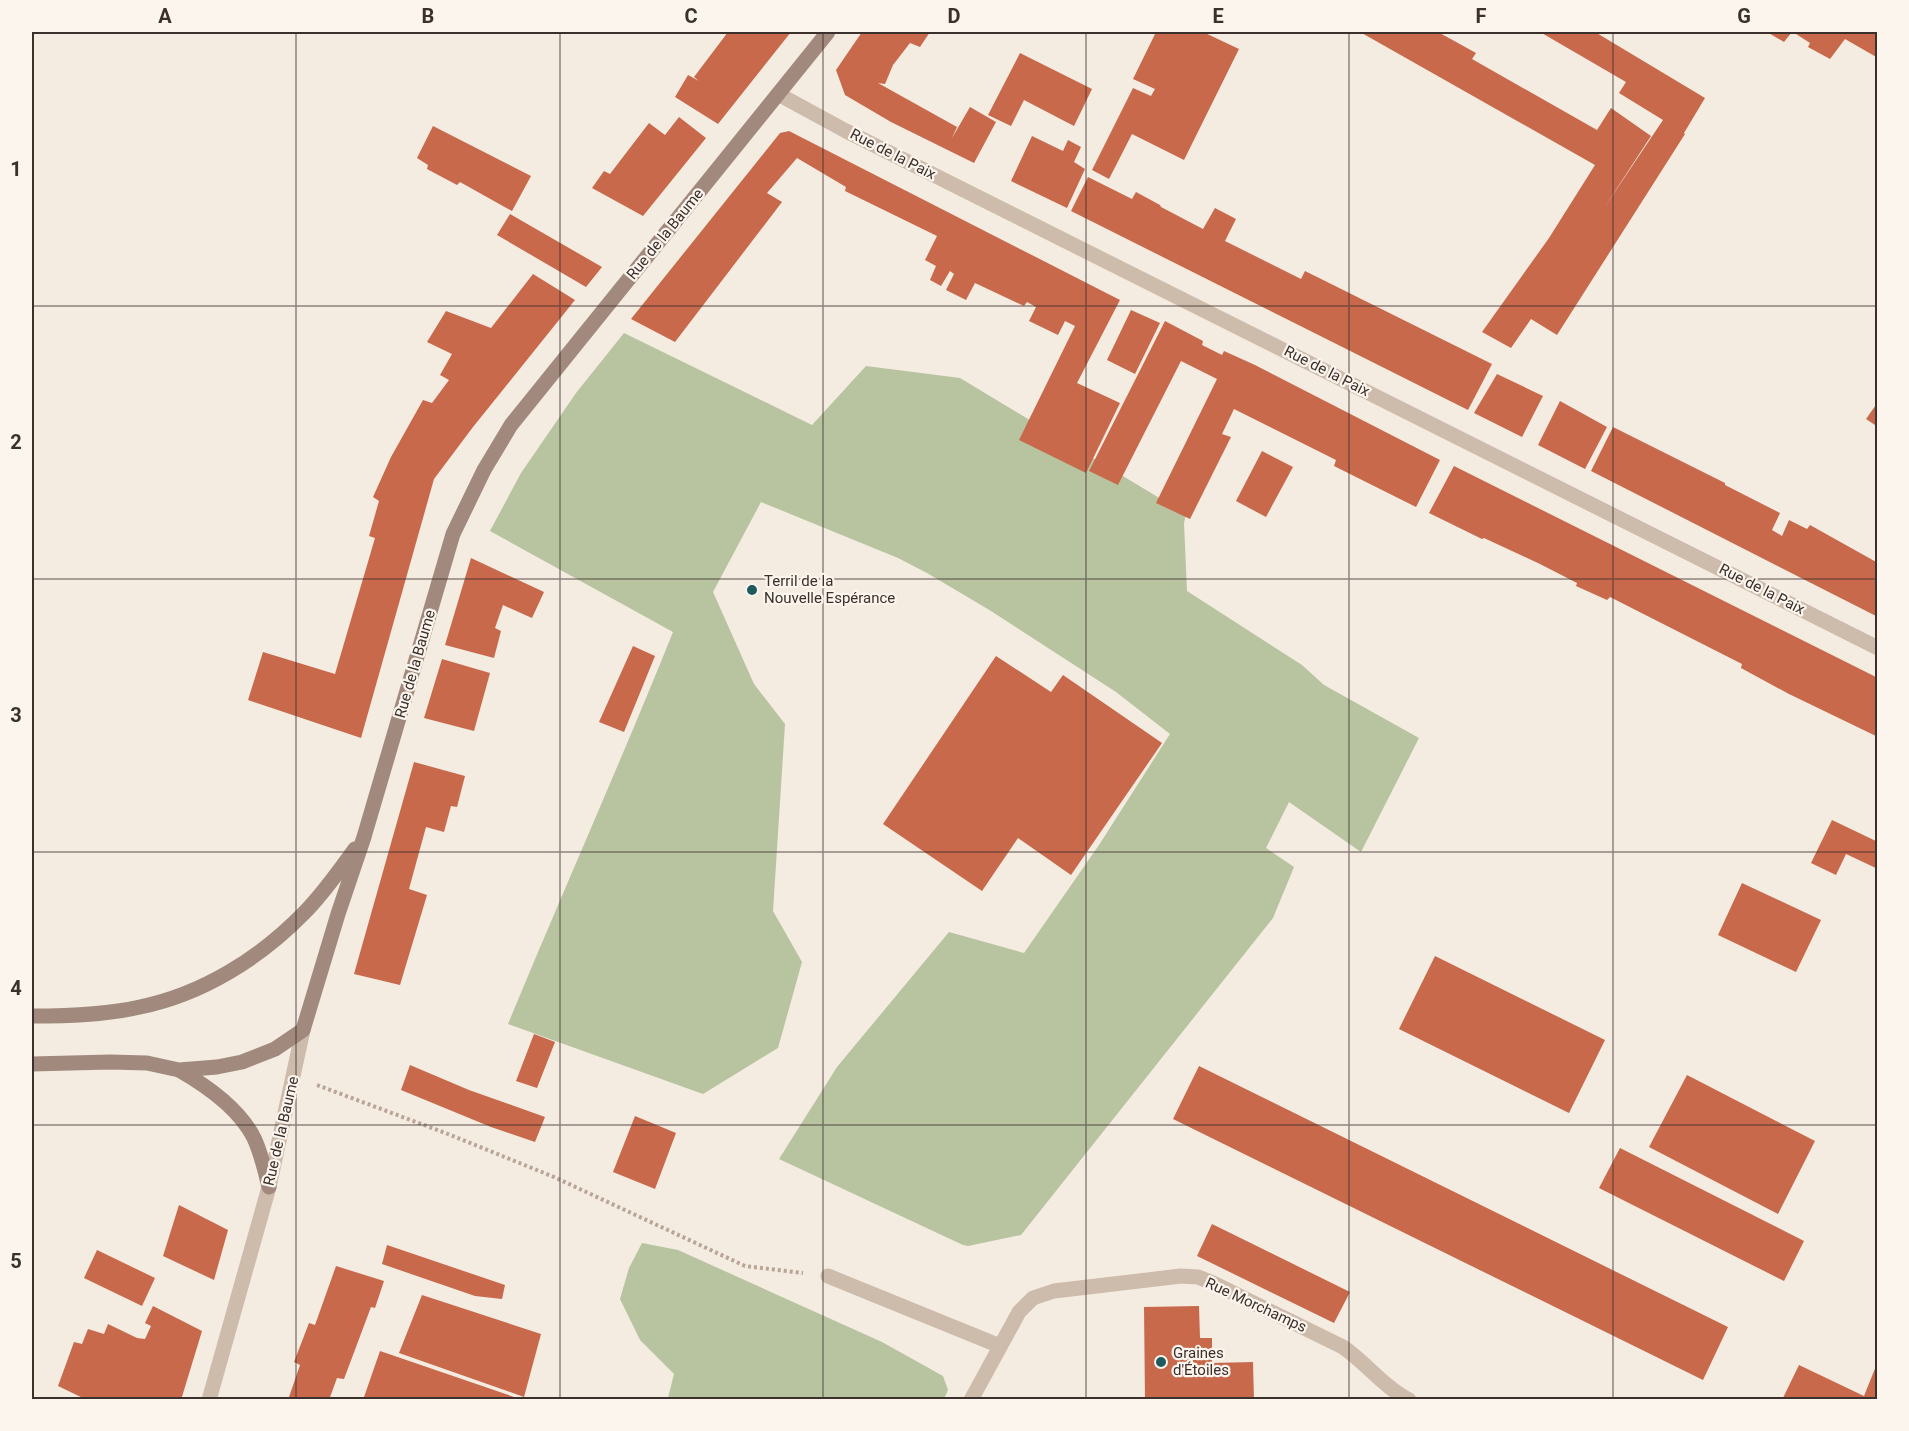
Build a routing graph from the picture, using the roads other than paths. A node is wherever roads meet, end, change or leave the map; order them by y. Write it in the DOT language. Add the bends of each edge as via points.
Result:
graph roads {
  1 [pos="828,32"];
  2 [pos="777,94"];
  3 [pos="1878,648"];
  4 [pos="364,837"];
  5 [pos="32,1016"];
  6 [pos="303,1030"];
  7 [pos="32,1064"];
  8 [pos="179,1070"];
  9 [pos="268,1187"];
  10 [pos="828,1276"];
  11 [pos="1000,1346"];
  12 [pos="209,1400"];
  13 [pos="971,1400"];
  14 [pos="1409,1400"];
  1 -- 2 [label="street, Rue de la Baume"];
  2 -- 3 [label="street, Rue de la Paix"];
  2 -- 4 [label="street, Rue de la Baume" via="512,425 484,470 453,534"];
  4 -- 5 [label="street" via="304,913 231,972 199,988 143,1007"];
  4 -- 6 [label="street, Rue de la Baume"];
  6 -- 8 [label="street" via="275,1049 242,1062"];
  6 -- 9 [label="street, Rue de la Baume"];
  7 -- 8 [label="street" via="147,1063"];
  8 -- 9 [label="street" via="203,1084 253,1136"];
  9 -- 12 [label="street, Rue de la Baume"];
  10 -- 11 [label="street"];
  11 -- 13 [label="street, Rue Morchamps"];
  11 -- 14 [label="street, Rue Morchamps" via="1033,1298 1079,1287 1198,1277 1343,1347"];
}
